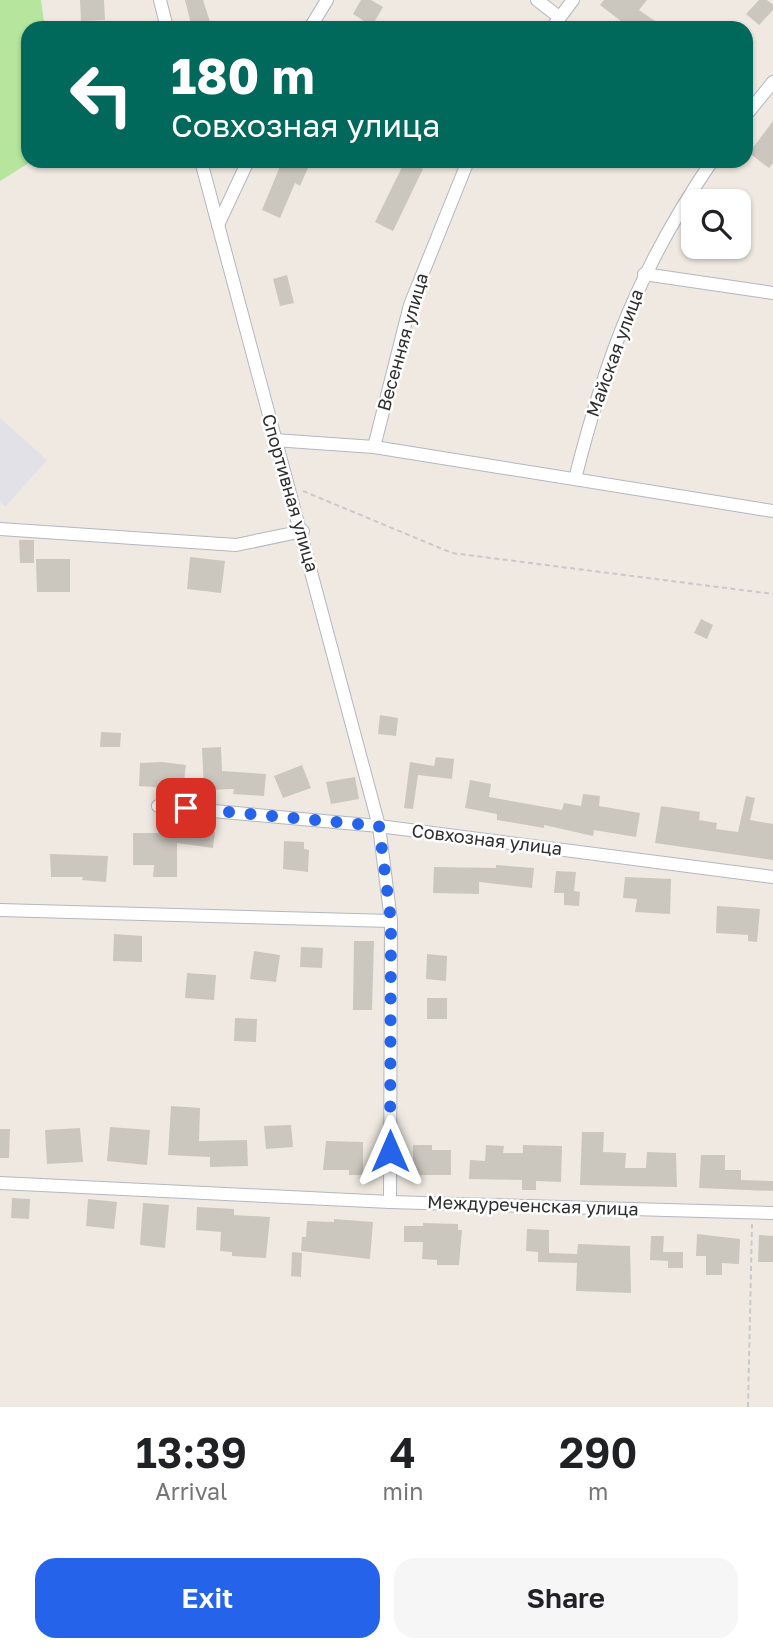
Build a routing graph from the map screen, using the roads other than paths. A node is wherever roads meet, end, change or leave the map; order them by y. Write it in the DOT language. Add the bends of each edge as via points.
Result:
graph roads {
  1 [pos="160,0"];
  2 [pos="327,0"];
  3 [pos="537,0"];
  4 [pos="573,0"];
  5 [pos="165,21"];
  6 [pos="314,21"];
  7 [pos="554,21"];
  8 [pos="557,21"];
  9 [pos="773,82"];
  10 [pos="753,106"];
  11 [pos="203,168"];
  12 [pos="245,168"];
  13 [pos="465,168"];
  14 [pos="708,168"];
  15 [pos="218,225"];
  16 [pos="644,274"];
  17 [pos="773,293"];
  18 [pos="274,440"];
  19 [pos="374,447"];
  20 [pos="575,480"];
  21 [pos="773,511"];
  22 [pos="0,529"];
  23 [pos="303,531"];
  24 [pos="158,806"];
  25 [pos="379,826"];
  26 [pos="773,877"];
  27 [pos="0,910"];
  28 [pos="391,921"];
  29 [pos="0,1183"];
  30 [pos="390,1202"];
  31 [pos="773,1213"];
  1 -- 5 [label="street"];
  2 -- 6 [label="street"];
  3 -- 7 [label="street"];
  4 -- 8 [label="street"];
  9 -- 10 [label="street"];
  11 -- 15 [label="street, Спортивная улица"];
  12 -- 15 [label="street"];
  13 -- 19 [label="street, Весенняя улица" via="410,305"];
  14 -- 16 [label="street, Майская улица"];
  15 -- 18 [label="street, Спортивная улица"];
  16 -- 17 [label="street"];
  16 -- 20 [label="street, Майская улица" via="608,360"];
  18 -- 19 [label="street"];
  18 -- 23 [label="street, Спортивная улица"];
  19 -- 20 [label="street"];
  20 -- 21 [label="street"];
  22 -- 23 [label="street" via="236,545"];
  23 -- 25 [label="street, Спортивная улица"];
  24 -- 25 [label="street, Совхозная улица"];
  25 -- 26 [label="street, Совхозная улица"];
  25 -- 28 [label="street, Спортивная улица"];
  27 -- 28 [label="street"];
  28 -- 30 [label="street, Спортивная улица"];
  29 -- 30 [label="street, Междуреченская улица"];
  30 -- 31 [label="street, Междуреченская улица"];
}
